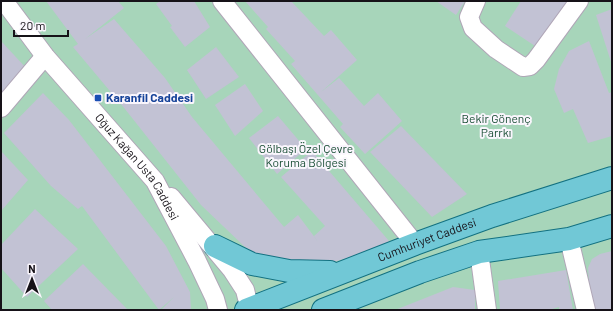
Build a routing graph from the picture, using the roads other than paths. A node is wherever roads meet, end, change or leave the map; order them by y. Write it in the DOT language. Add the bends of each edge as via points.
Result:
graph roads {
  1 [pos="4,1"];
  2 [pos="222,1"];
  3 [pos="476,1"];
  4 [pos="579,1"];
  5 [pos="46,56"];
  6 [pos="1,108"];
  7 [pos="612,178"];
  8 [pos="155,181"];
  9 [pos="612,226"];
  10 [pos="569,239"];
  11 [pos="415,244"];
  12 [pos="214,246"];
  13 [pos="479,252"];
  14 [pos="339,273"];
  15 [pos="248,309"];
  16 [pos="218,310"];
  17 [pos="323,310"];
  18 [pos="487,310"];
  19 [pos="586,310"];
  1 -- 5 [label="street, Oğuz Kağan Usta Caddesi"];
  2 -- 11 [label="street"];
  3 -- 4 [label="street" via="469,17 473,28 496,49 523,67 530,66 536,60"];
  5 -- 6 [label="street"];
  5 -- 8 [label="street, Oğuz Kağan Usta Caddesi"];
  7 -- 11 [label="main road, Cumhuriyet Caddesi" via="492,216"];
  8 -- 12 [label="street"];
  8 -- 16 [label="street, Oğuz Kağan Usta Caddesi" via="197,261"];
  9 -- 10 [label="main road"];
  10 -- 13 [label="main road"];
  10 -- 19 [label="street"];
  11 -- 14 [label="main road, Cumhuriyet Caddesi"];
  12 -- 14 [label="main road" via="252,264 289,271"];
  12 -- 15 [label="street" via="245,290"];
  13 -- 17 [label="main road"];
  13 -- 18 [label="street"];
  14 -- 15 [label="main road, Cumhuriyet Caddesi"];
}
